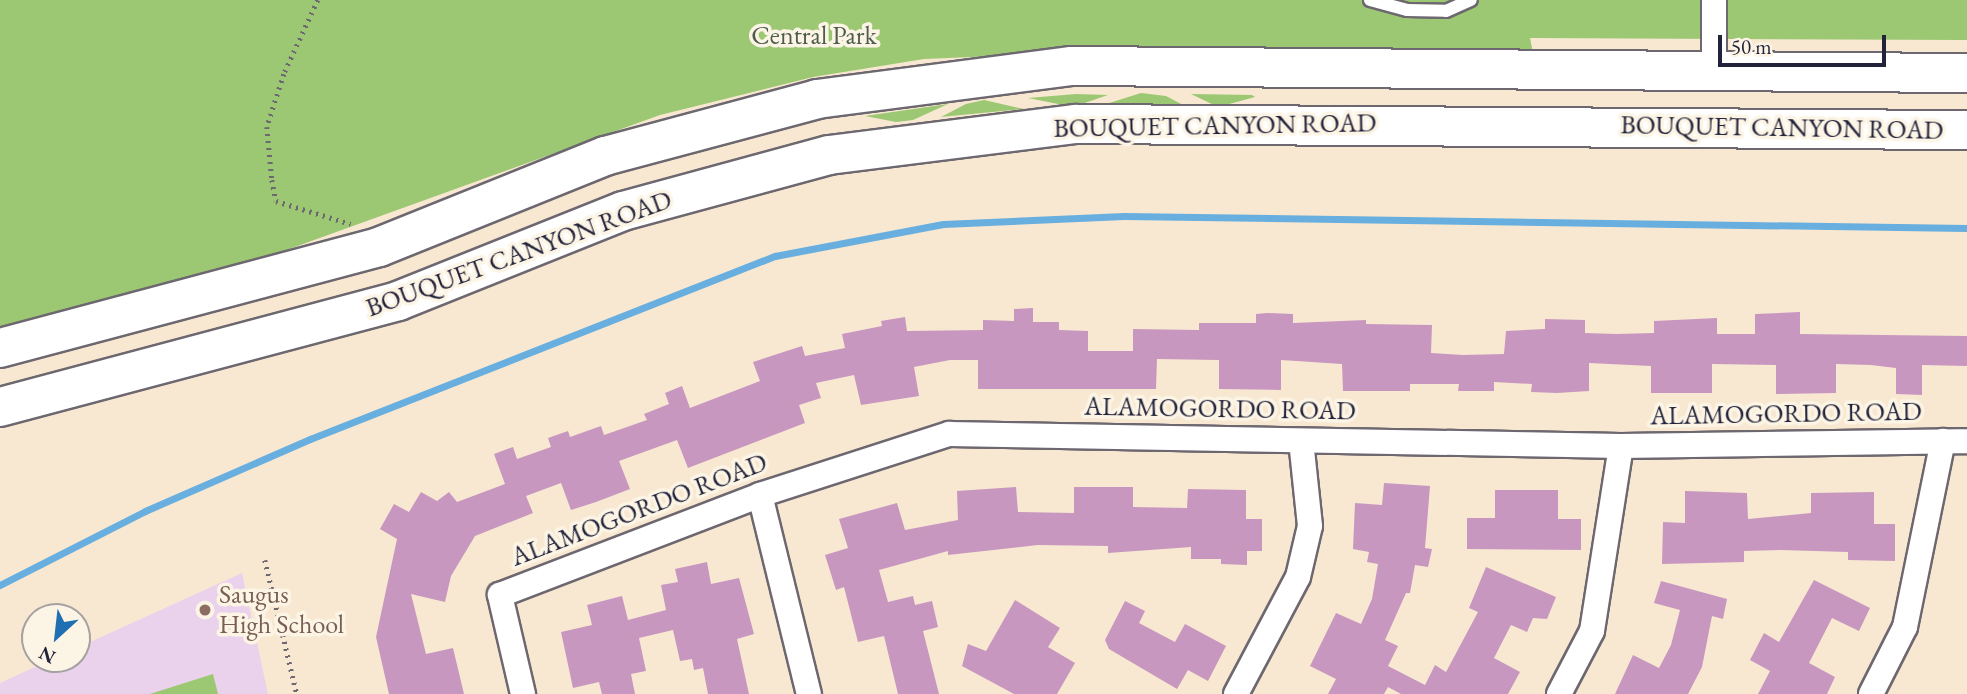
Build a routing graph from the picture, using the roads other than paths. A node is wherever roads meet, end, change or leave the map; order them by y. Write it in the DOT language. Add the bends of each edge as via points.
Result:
graph roads {
  1 [pos="1370,0"];
  2 [pos="1471,0"];
  3 [pos="1714,0"];
  4 [pos="1714,70"];
  5 [pos="1967,73"];
  6 [pos="1713,127"];
  7 [pos="1967,130"];
  8 [pos="0,348"];
  9 [pos="0,407"];
  10 [pos="1301,441"];
  11 [pos="1955,441"];
  12 [pos="1620,446"];
  13 [pos="760,495"];
  14 [pos="523,694"];
  15 [pos="809,694"];
  16 [pos="1236,694"];
  17 [pos="1559,694"];
  18 [pos="1871,694"];
  1 -- 2 [label="lane" via="1407,10 1446,11"];
  3 -- 4 [label="street"];
  4 -- 5 [label="main road, BOUQUET CANYON ROAD"];
  4 -- 6 [label="main road"];
  4 -- 8 [label="main road, BOUQUET CANYON ROAD" via="1072,66 817,99 605,156 379,247"];
  6 -- 7 [label="main road, BOUQUET CANYON ROAD"];
  6 -- 9 [label="main road, BOUQUET CANYON ROAD" via="1076,124 829,155 623,211 398,301"];
  10 -- 12 [label="street, ALAMOGORDO ROAD"];
  10 -- 13 [label="street, ALAMOGORDO ROAD" via="949,434"];
  10 -- 16 [label="street" via="1310,526 1298,577"];
  11 -- 12 [label="street, ALAMOGORDO ROAD"];
  11 -- 18 [label="street" via="1905,627"];
  12 -- 17 [label="street" via="1592,631"];
  13 -- 14 [label="street, ALAMOGORDO ROAD" via="500,595"];
  13 -- 15 [label="street"];
}
